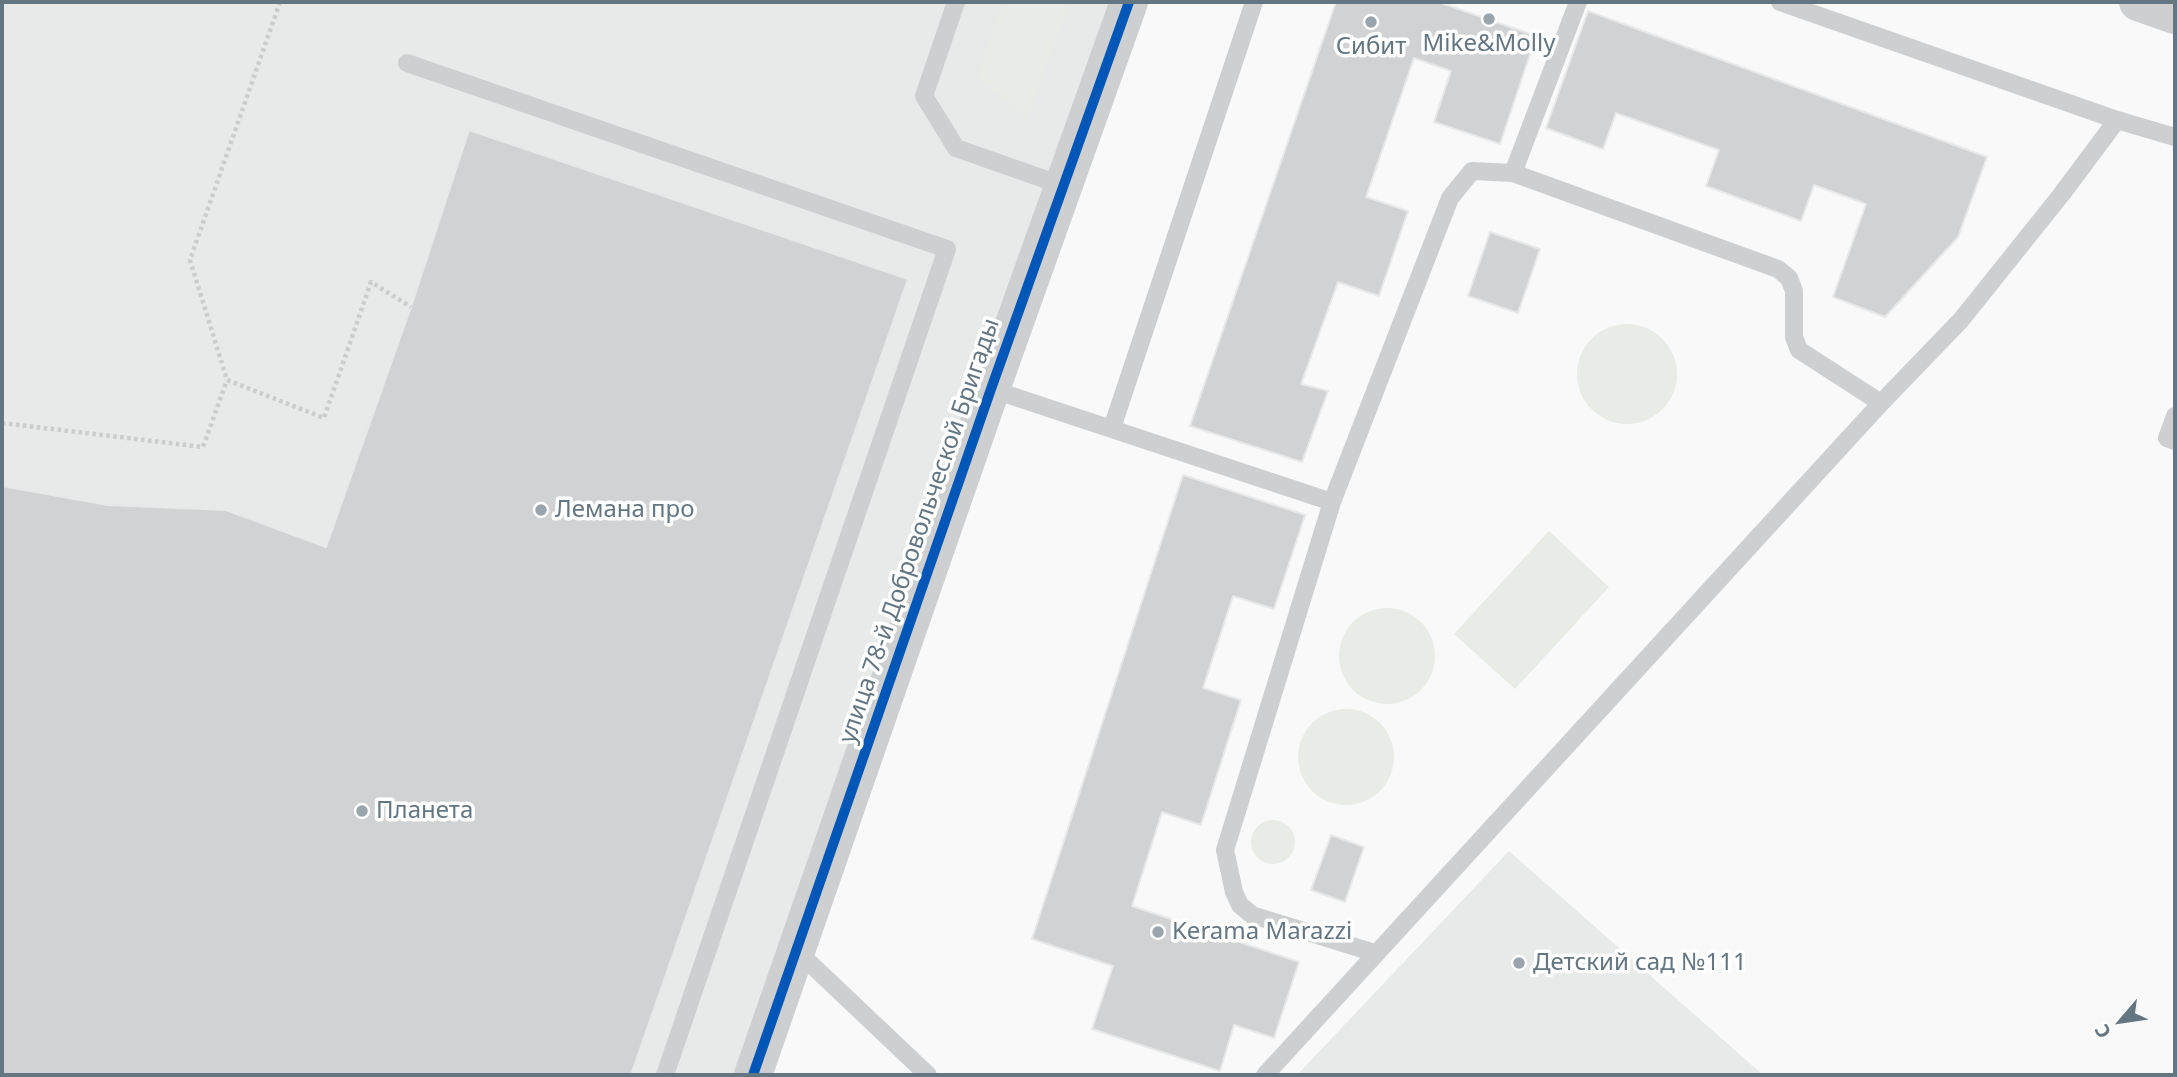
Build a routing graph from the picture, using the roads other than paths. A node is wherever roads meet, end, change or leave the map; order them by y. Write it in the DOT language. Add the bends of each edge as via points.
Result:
graph roads {
  1 [pos="957,2"];
  2 [pos="1129,2"];
  3 [pos="1254,2"];
  4 [pos="1578,2"];
  5 [pos="1780,2"];
  6 [pos="2138,2"];
  7 [pos="2175,15"];
  8 [pos="407,63"];
  9 [pos="2117,120"];
  10 [pos="2175,137"];
  11 [pos="1513,173"];
  12 [pos="1064,186"];
  13 [pos="991,389"];
  14 [pos="1881,403"];
  15 [pos="2175,416"];
  16 [pos="1112,428"];
  17 [pos="2175,441"];
  18 [pos="1332,502"];
  19 [pos="796,949"];
  20 [pos="1375,953"];
  21 [pos="665,1075"];
  22 [pos="753,1075"];
  23 [pos="928,1075"];
  24 [pos="1265,1075"];
  1 -- 12 [label="lane" via="924,96 956,148"];
  2 -- 12 [label="street, улица 78-й Добровольческой Бригады"];
  3 -- 16 [label="lane"];
  4 -- 11 [label="lane"];
  5 -- 9 [label="lane"];
  6 -- 7 [label="street"];
  8 -- 21 [label="lane" via="947,249"];
  9 -- 10 [label="lane"];
  9 -- 14 [label="lane" via="1961,320"];
  11 -- 14 [label="lane" via="1778,270 1789,278 1794,291 1794,337 1799,350"];
  11 -- 18 [label="lane" via="1472,171 1450,198"];
  12 -- 13 [label="street, улица 78-й Добровольческой Бригады"];
  13 -- 16 [label="lane"];
  13 -- 19 [label="street, улица 78-й Добровольческой Бригады"];
  14 -- 20 [label="lane"];
  15 -- 17 [label="lane" via="2167,438"];
  16 -- 18 [label="lane"];
  18 -- 20 [label="lane" via="1225,850 1234,892 1252,915"];
  19 -- 22 [label="street, улица 78-й Добровольческой Бригады"];
  19 -- 23 [label="lane"];
  20 -- 24 [label="lane"];
}
